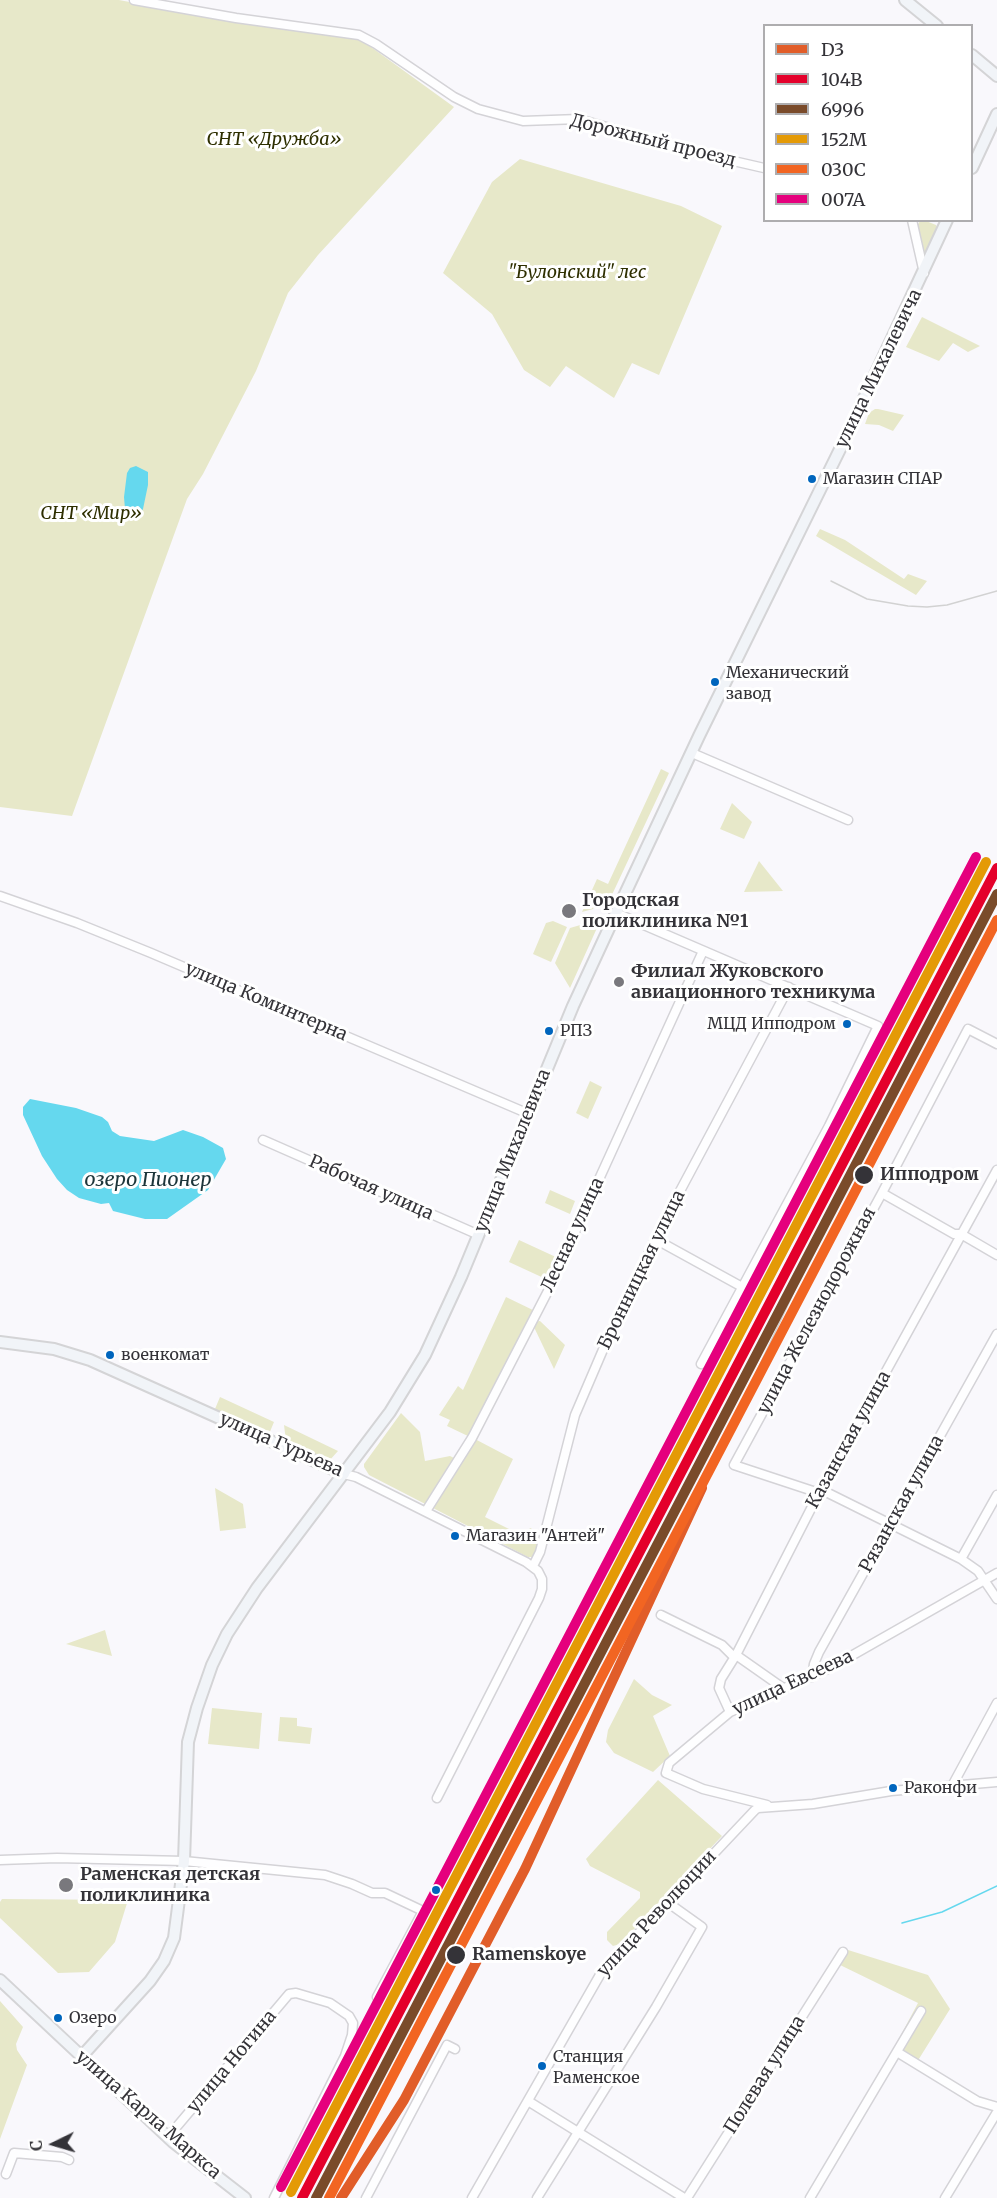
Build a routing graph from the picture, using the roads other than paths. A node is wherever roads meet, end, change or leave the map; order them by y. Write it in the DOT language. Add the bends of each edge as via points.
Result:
graph roads {
  1 [pos="134,0"];
  2 [pos="905,0"];
  3 [pos="935,24"];
  4 [pos="973,56"];
  5 [pos="997,76"];
  6 [pos="997,114"];
  7 [pos="973,166"];
  8 [pos="763,168"];
  9 [pos="912,222"];
  10 [pos="944,222"];
  11 [pos="924,274"];
  12 [pos="692,753"];
  13 [pos="848,820"];
  14 [pos="0,896"];
  15 [pos="615,913"];
  16 [pos="703,951"];
  17 [pos="789,987"];
  18 [pos="997,1044"];
  19 [pos="529,1114"];
  20 [pos="263,1140"];
  21 [pos="997,1170"];
  22 [pos="882,1193"];
  23 [pos="961,1234"];
  24 [pos="479,1235"];
  25 [pos="655,1239"];
  26 [pos="997,1255"];
  27 [pos="744,1288"];
  28 [pos="997,1334"];
  29 [pos="0,1341"];
  30 [pos="701,1364"];
  31 [pos="345,1474"];
  32 [pos="819,1493"];
  33 [pos="997,1496"];
  34 [pos="426,1512"];
  35 [pos="891,1524"];
  36 [pos="962,1559"];
  37 [pos="532,1566"];
  38 [pos="997,1573"];
  39 [pos="985,1580"];
  40 [pos="997,1599"];
  41 [pos="661,1615"];
  42 [pos="736,1655"];
  43 [pos="812,1677"];
  44 [pos="783,1688"];
  45 [pos="997,1703"];
  46 [pos="730,1712"];
  47 [pos="997,1782"];
  48 [pos="952,1786"];
  49 [pos="436,1798"];
  50 [pos="773,1807"];
  51 [pos="0,1860"];
  52 [pos="184,1861"];
  53 [pos="668,1902"];
  54 [pos="843,1952"];
  55 [pos="0,1980"];
  56 [pos="377,1997"];
  57 [pos="921,2011"];
  58 [pos="455,2049"];
  59 [pos="897,2052"];
  60 [pos="82,2056"];
  61 [pos="528,2101"];
  62 [pos="997,2107"];
  63 [pos="997,2112"];
  64 [pos="578,2132"];
  65 [pos="168,2137"];
  66 [pos="69,2160"];
  67 [pos="6,2174"];
  68 [pos="245,2198"];
  69 [pos="274,2198"];
  70 [pos="366,2198"];
  71 [pos="472,2198"];
  72 [pos="537,2198"];
  73 [pos="685,2198"];
  74 [pos="810,2198"];
  75 [pos="945,2198"];
  1 -- 8 [label="street, Дорожный проезд" via="359,35 478,109 523,121 579,119"];
  2 -- 3 [label="main road"];
  4 -- 5 [label="main road"];
  6 -- 7 [label="main road"];
  9 -- 11 [label="street"];
  10 -- 11 [label="main road, улица Михалевича"];
  11 -- 12 [label="main road, улица Михалевича"];
  12 -- 13 [label="street"];
  12 -- 15 [label="main road, улица Михалевича"];
  14 -- 19 [label="street, улица Коминтерна" via="151,953"];
  15 -- 16 [label="street"];
  15 -- 19 [label="main road, улица Михалевича"];
  16 -- 17 [label="street"];
  16 -- 34 [label="street, Лесная улица" via="549,1289 472,1438"];
  17 -- 25 [label="street, Бронницкая улица"];
  17 -- 27 [label="street" via="878,1026"];
  18 -- 22 [label="street, улица Железнодорожная" via="968,1029"];
  19 -- 24 [label="main road, улица Михалевича"];
  20 -- 24 [label="street, Рабочая улица"];
  21 -- 23 [label="street, Казанская улица"];
  22 -- 23 [label="street" via="954,1234"];
  22 -- 32 [label="street, улица Железнодорожная" via="734,1465"];
  23 -- 26 [label="street"];
  23 -- 32 [label="street, Казанская улица"];
  24 -- 31 [label="main road, улица Михалевича" via="420,1364"];
  25 -- 27 [label="street"];
  25 -- 37 [label="street, Бронницкая улица" via="575,1415 540,1552"];
  27 -- 30 [label="street"];
  28 -- 35 [label="street, Рязанская улица"];
  29 -- 31 [label="main road, улица Гурьева" via="54,1349 90,1360"];
  31 -- 34 [label="street, улица Гурьева"];
  31 -- 52 [label="main road, улица Михалевича" via="257,1588 212,1665 188,1742"];
  32 -- 35 [label="street" via="828,1493"];
  32 -- 42 [label="street, Казанская улица"];
  33 -- 36 [label="street"];
  34 -- 37 [label="street, улица Гурьева"];
  35 -- 36 [label="street"];
  35 -- 43 [label="street, Рязанская улица" via="817,1656"];
  36 -- 39 [label="street"];
  37 -- 49 [label="street" via="540,1574 539,1598"];
  38 -- 39 [label="street, улица Евсеева"];
  39 -- 40 [label="street"];
  39 -- 43 [label="street, улица Евсеева"];
  41 -- 42 [label="street"];
  42 -- 44 [label="street"];
  42 -- 46 [label="street, Казанская улица" via="719,1684"];
  43 -- 44 [label="street, улица Евсеева"];
  44 -- 46 [label="street, улица Евсеева"];
  45 -- 48 [label="street"];
  46 -- 50 [label="street, улица Евсеева" via="669,1763 666,1773 708,1791"];
  47 -- 48 [label="street"];
  48 -- 50 [label="street"];
  50 -- 53 [label="street, улица Революции" via="754,1810"];
  51 -- 52 [label="street"];
  52 -- 56 [label="street" via="315,1874 372,1893 387,1893 423,1911"];
  52 -- 60 [label="main road, улица Михалевича" via="176,1931 164,1961"];
  53 -- 61 [label="street, улица Революции" via="595,1980"];
  53 -- 64 [label="street" via="702,1927"];
  54 -- 73 [label="street, Полевая улица"];
  55 -- 60 [label="main road, улица Карла Маркса"];
  57 -- 59 [label="street"];
  58 -- 70 [label="street" via="447,2045"];
  59 -- 62 [label="street" via="977,2101"];
  59 -- 74 [label="street"];
  60 -- 65 [label="main road, улица Карла Маркса"];
  61 -- 64 [label="street"];
  61 -- 71 [label="street, улица Революции"];
  63 -- 75 [label="street"];
  64 -- 72 [label="street"];
  64 -- 73 [label="street"];
  65 -- 68 [label="main road, улица Карла Маркса"];
  65 -- 69 [label="street, улица Ногина" via="289,1994 330,2003 345,2012 353,2023 352,2035"];
  66 -- 67 [label="street" via="14,2153"];
}
